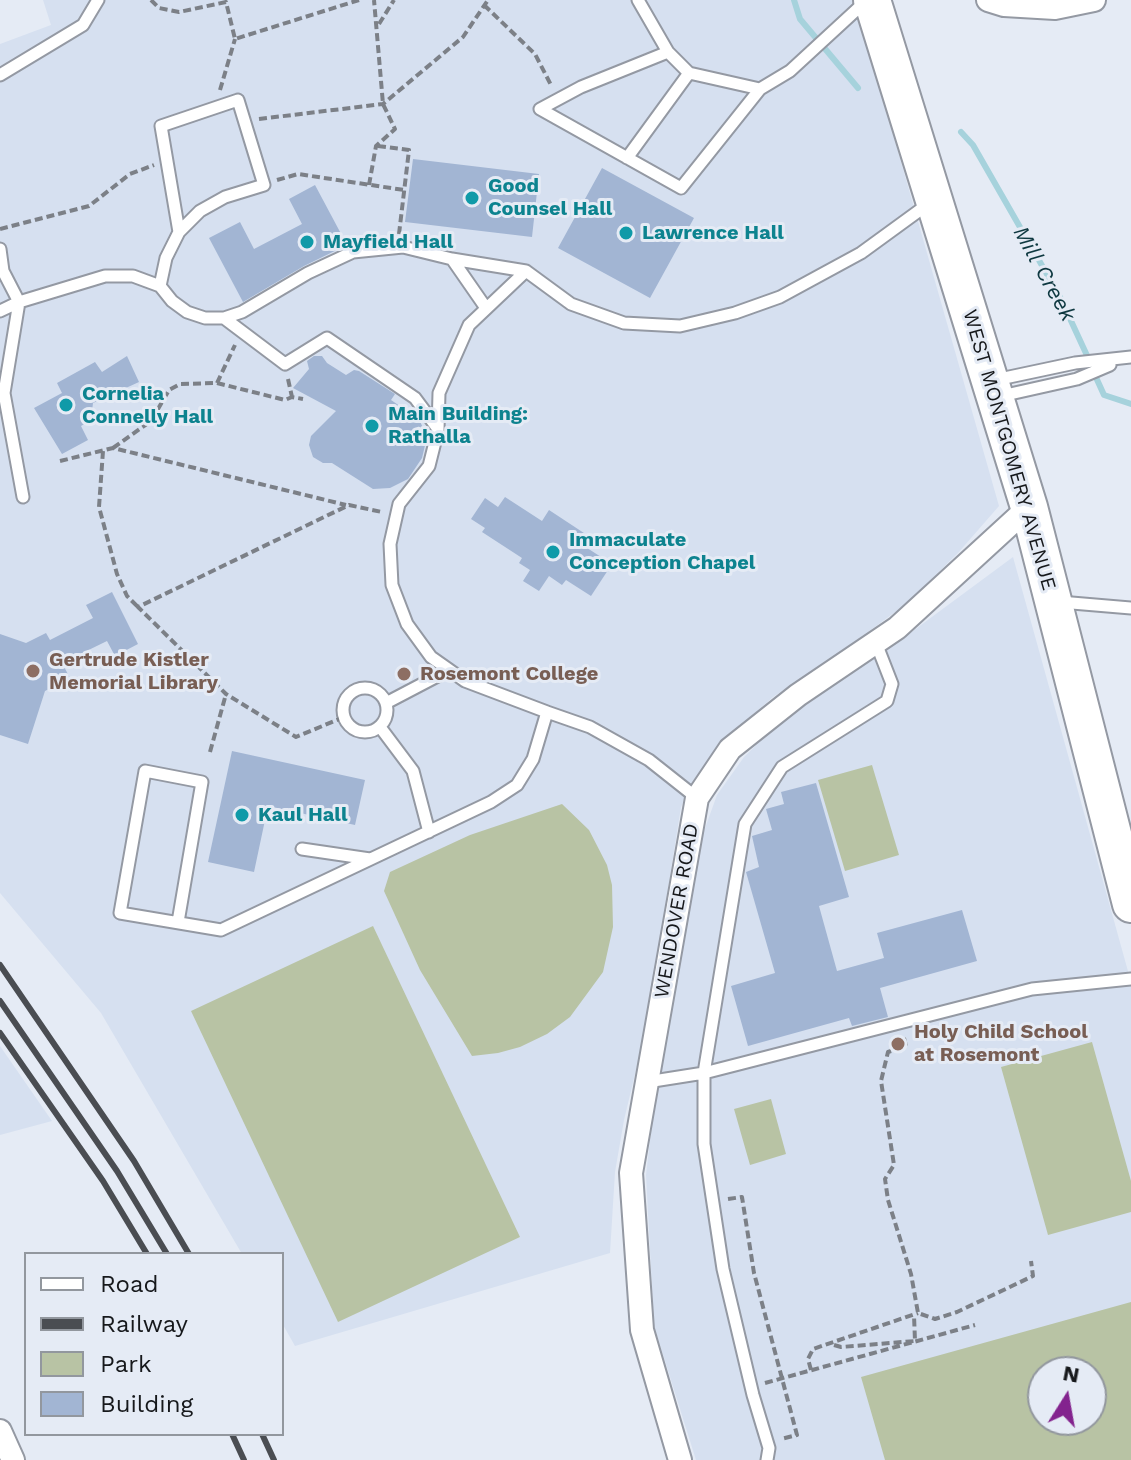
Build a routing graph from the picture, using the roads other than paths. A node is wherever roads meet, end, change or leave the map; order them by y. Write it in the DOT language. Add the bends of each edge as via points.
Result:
graph roads {
  1 [pos="98,0"];
  2 [pos="638,0"];
  3 [pos="988,0"];
  4 [pos="1094,0"];
  5 [pos="862,6"];
  6 [pos="668,52"];
  7 [pos="689,73"];
  8 [pos="0,75"];
  9 [pos="760,89"];
  10 [pos="627,158"];
  11 [pos="934,200"];
  12 [pos="179,232"];
  13 [pos="0,249"];
  14 [pos="452,259"];
  15 [pos="526,271"];
  16 [pos="160,286"];
  17 [pos="19,302"];
  18 [pos="486,308"];
  19 [pos="0,311"];
  20 [pos="224,318"];
  21 [pos="1131,357"];
  22 [pos="1131,364"];
  23 [pos="993,389"];
  24 [pos="438,430"];
  25 [pos="23,497"];
  26 [pos="1029,507"];
  27 [pos="1053,601"];
  28 [pos="1131,608"];
  29 [pos="876,643"];
  30 [pos="449,670"];
  31 [pos="386,703"];
  32 [pos="547,712"];
  33 [pos="380,727"];
  34 [pos="697,798"];
  35 [pos="429,832"];
  36 [pos="302,849"];
  37 [pos="371,859"];
  38 [pos="1131,904"];
  39 [pos="178,922"];
  40 [pos="1131,979"];
  41 [pos="704,1073"];
  42 [pos="647,1082"];
  43 [pos="0,1431"];
  44 [pos="13,1460"];
  45 [pos="680,1460"];
  46 [pos="767,1460"];
  1 -- 8 [label="lane" via="83,25"];
  2 -- 6 [label="lane"];
  3 -- 4 [label="street" via="1055,8"];
  5 -- 9 [label="lane" via="790,71"];
  5 -- 11 [label="main road, WEST MONTGOMERY AVENUE"];
  6 -- 7 [label="lane"];
  6 -- 10 [label="lane" via="540,109"];
  7 -- 9 [label="lane"];
  7 -- 10 [label="lane"];
  9 -- 10 [label="lane" via="681,188"];
  11 -- 15 [label="lane" via="861,253 780,297 680,326 624,323 571,304"];
  11 -- 23 [label="main road, WEST MONTGOMERY AVENUE"];
  12 -- 12 [label="lane" via="161,126 238,100 264,185 225,197"];
  12 -- 16 [label="lane"];
  13 -- 17 [label="lane" via="3,271"];
  14 -- 15 [label="lane"];
  14 -- 18 [label="lane"];
  14 -- 20 [label="lane" via="397,248 353,252"];
  15 -- 18 [label="lane"];
  16 -- 17 [label="lane" via="133,276 105,276"];
  16 -- 20 [label="lane" via="187,312"];
  17 -- 19 [label="lane"];
  17 -- 25 [label="lane" via="4,393"];
  18 -- 24 [label="lane" via="469,325 439,393"];
  20 -- 24 [label="lane" via="285,364 327,338 415,398"];
  21 -- 23 [label="lane" via="1075,363"];
  22 -- 23 [label="lane" via="1105,365 1040,388"];
  23 -- 26 [label="main road, WEST MONTGOMERY AVENUE"];
  24 -- 30 [label="lane" via="429,466 399,504 390,544 392,585 407,624 431,657"];
  26 -- 27 [label="main road, WEST MONTGOMERY AVENUE"];
  26 -- 29 [label="street, WENDOVER ROAD"];
  27 -- 28 [label="lane"];
  27 -- 38 [label="main road, WEST MONTGOMERY AVENUE"];
  29 -- 34 [label="street, WENDOVER ROAD" via="730,749"];
  29 -- 41 [label="lane" via="892,684 887,701 782,767 745,824"];
  30 -- 31 [label="lane"];
  30 -- 32 [label="lane"];
  31 -- 33 [label="lane"];
  31 -- 33 [label="lane" via="375,690 358,689 345,700 344,717 355,730"];
  32 -- 34 [label="lane" via="590,727 649,760"];
  32 -- 35 [label="lane" via="533,759 517,785"];
  33 -- 35 [label="lane" via="413,771"];
  34 -- 42 [label="street, WENDOVER ROAD"];
  35 -- 37 [label="lane"];
  36 -- 37 [label="lane"];
  37 -- 39 [label="lane" via="221,930"];
  39 -- 39 [label="lane" via="120,913 145,771 202,782"];
  40 -- 41 [label="lane" via="1032,989"];
  41 -- 42 [label="lane"];
  41 -- 46 [label="lane" via="704,1144 723,1269 769,1448"];
  42 -- 45 [label="street, WENDOVER ROAD" via="631,1173 642,1330"];
  43 -- 44 [label="street"];
}
